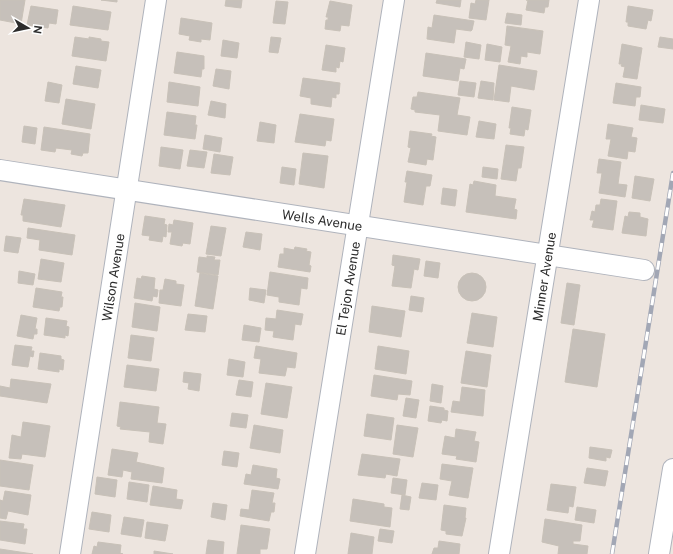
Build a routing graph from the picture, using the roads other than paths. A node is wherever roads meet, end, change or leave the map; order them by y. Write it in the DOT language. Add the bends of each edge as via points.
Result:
graph roads {
  1 [pos="156,0"];
  2 [pos="394,0"];
  3 [pos="588,0"];
  4 [pos="0,173"];
  5 [pos="127,190"];
  6 [pos="358,225"];
  7 [pos="547,254"];
  8 [pos="644,270"];
  9 [pos="673,469"];
  10 [pos="668,529"];
  11 [pos="70,554"];
  12 [pos="305,554"];
  13 [pos="499,554"];
  14 [pos="659,554"];
  1 -- 5 [label="street, Wilson Avenue"];
  2 -- 6 [label="street, El Tejon Avenue"];
  3 -- 7 [label="street, Minner Avenue"];
  4 -- 5 [label="street, Wells Avenue"];
  5 -- 6 [label="street, Wells Avenue"];
  5 -- 11 [label="street, Wilson Avenue"];
  6 -- 7 [label="street, Wells Avenue"];
  6 -- 12 [label="street, El Tejon Avenue"];
  7 -- 8 [label="street, Wells Avenue"];
  7 -- 13 [label="street, Minner Avenue"];
  9 -- 10 [label="street"];
  10 -- 14 [label="street"];
}
